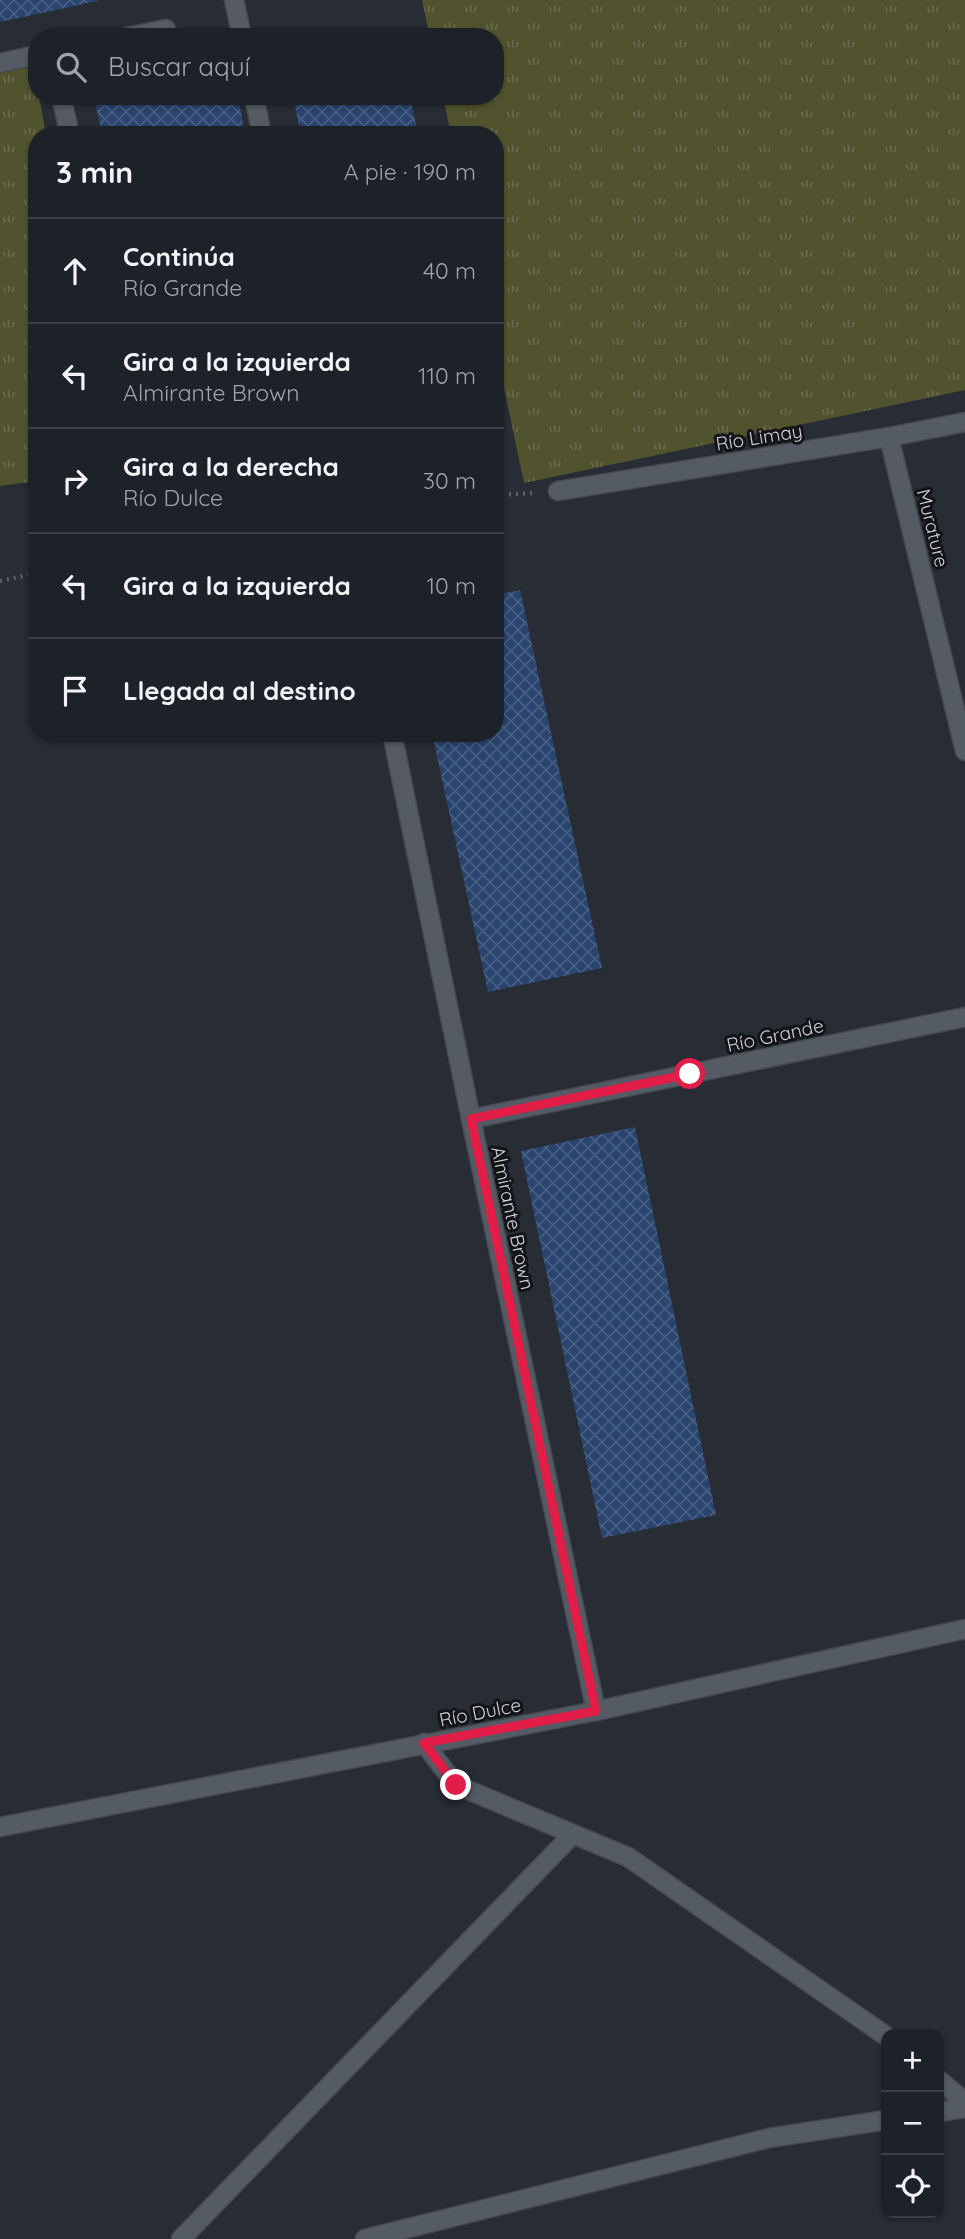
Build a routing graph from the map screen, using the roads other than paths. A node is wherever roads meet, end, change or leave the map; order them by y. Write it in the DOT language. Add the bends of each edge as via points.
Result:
graph roads {
  1 [pos="234,0"];
  2 [pos="240,28"];
  3 [pos="28,57"];
  4 [pos="0,63"];
  5 [pos="63,105"];
  6 [pos="256,105"];
  7 [pos="68,126"];
  8 [pos="260,126"];
  9 [pos="965,422"];
  10 [pos="889,437"];
  11 [pos="558,491"];
  12 [pos="394,742"];
  13 [pos="965,751"];
  14 [pos="965,1017"];
  15 [pos="471,1119"];
  16 [pos="965,1629"];
  17 [pos="596,1711"];
  18 [pos="424,1743"];
  19 [pos="0,1827"];
  20 [pos="573,1834"];
  21 [pos="881,2033"];
  22 [pos="944,2084"];
  23 [pos="965,2102"];
  24 [pos="965,2108"];
  25 [pos="944,2111"];
  26 [pos="881,2121"];
  27 [pos="181,2239"];
  28 [pos="365,2239"];
  1 -- 2 [label="street"];
  3 -- 4 [label="street"];
  5 -- 7 [label="street"];
  6 -- 8 [label="street"];
  9 -- 10 [label="street, Río Limay"];
  10 -- 11 [label="street, Río Limay"];
  10 -- 13 [label="street, Murature"];
  12 -- 15 [label="street, Almirante Brown"];
  14 -- 15 [label="street, Río Grande"];
  15 -- 17 [label="street, Almirante Brown"];
  16 -- 17 [label="street, Río Dulce"];
  17 -- 18 [label="street, Río Dulce"];
  18 -- 19 [label="street, Río Dulce"];
  18 -- 20 [label="street" via="456,1785"];
  20 -- 21 [label="street" via="628,1857"];
  20 -- 27 [label="street"];
  22 -- 23 [label="street"];
  24 -- 25 [label="street"];
  26 -- 28 [label="street" via="769,2138"];
}
